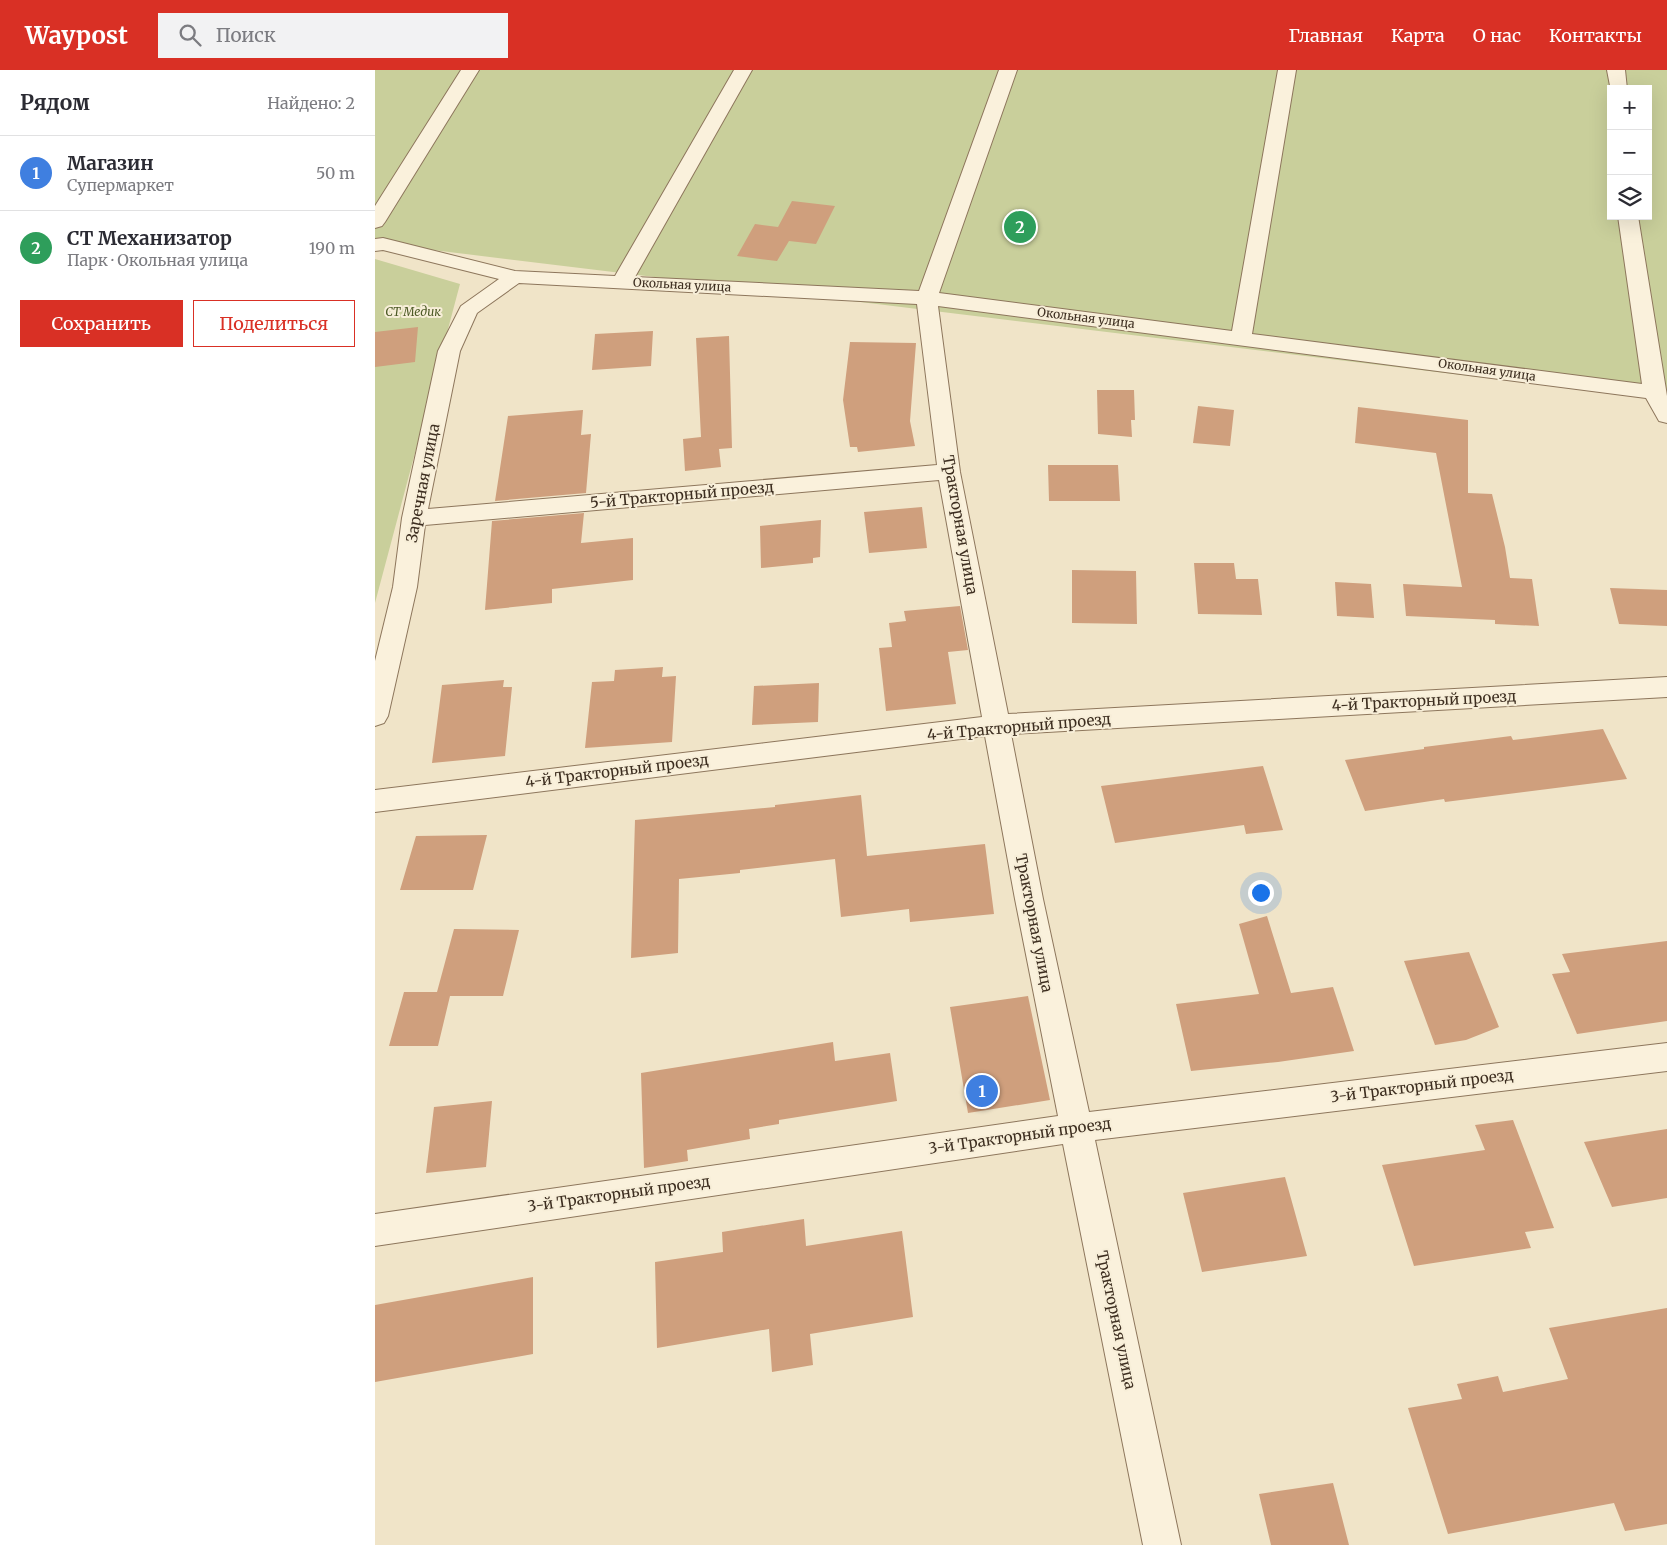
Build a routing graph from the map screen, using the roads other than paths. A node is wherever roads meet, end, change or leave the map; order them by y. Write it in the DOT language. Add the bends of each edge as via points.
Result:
graph roads {
  1 [pos="470,70"];
  2 [pos="743,70"];
  3 [pos="1008,70"];
  4 [pos="1287,70"];
  5 [pos="1616,70"];
  6 [pos="1617,85"];
  7 [pos="1629,220"];
  8 [pos="375,222"];
  9 [pos="378,239"];
  10 [pos="515,277"];
  11 [pos="622,282"];
  12 [pos="927,298"];
  13 [pos="1241,338"];
  14 [pos="1653,392"];
  15 [pos="1667,416"];
  16 [pos="949,472"];
  17 [pos="415,518"];
  18 [pos="1667,687"];
  19 [pos="375,716"];
  20 [pos="996,725"];
  21 [pos="375,801"];
  22 [pos="1667,1057"];
  23 [pos="1076,1128"];
  24 [pos="375,1230"];
  25 [pos="1163,1545"];
  1 -- 8 [label="street"];
  2 -- 11 [label="street"];
  3 -- 12 [label="street"];
  4 -- 13 [label="street"];
  5 -- 6 [label="street"];
  7 -- 14 [label="street"];
  9 -- 10 [label="street, Окольная улица"];
  10 -- 11 [label="street, Окольная улица"];
  10 -- 17 [label="street, Заречная улица" via="468,310 449,350"];
  11 -- 12 [label="street, Окольная улица"];
  12 -- 13 [label="street, Окольная улица"];
  12 -- 16 [label="street, Тракторная улица"];
  13 -- 14 [label="street, Окольная улица"];
  14 -- 15 [label="street"];
  16 -- 17 [label="street, 5-й Тракторный проезд"];
  16 -- 20 [label="street, Тракторная улица"];
  17 -- 19 [label="street, Заречная улица" via="405,587"];
  18 -- 20 [label="street, 4-й Тракторный проезд"];
  20 -- 21 [label="street, 4-й Тракторный проезд"];
  20 -- 23 [label="street, Тракторная улица"];
  22 -- 23 [label="street, 3-й Тракторный проезд"];
  23 -- 24 [label="street, 3-й Тракторный проезд"];
  23 -- 25 [label="street, Тракторная улица"];
}
